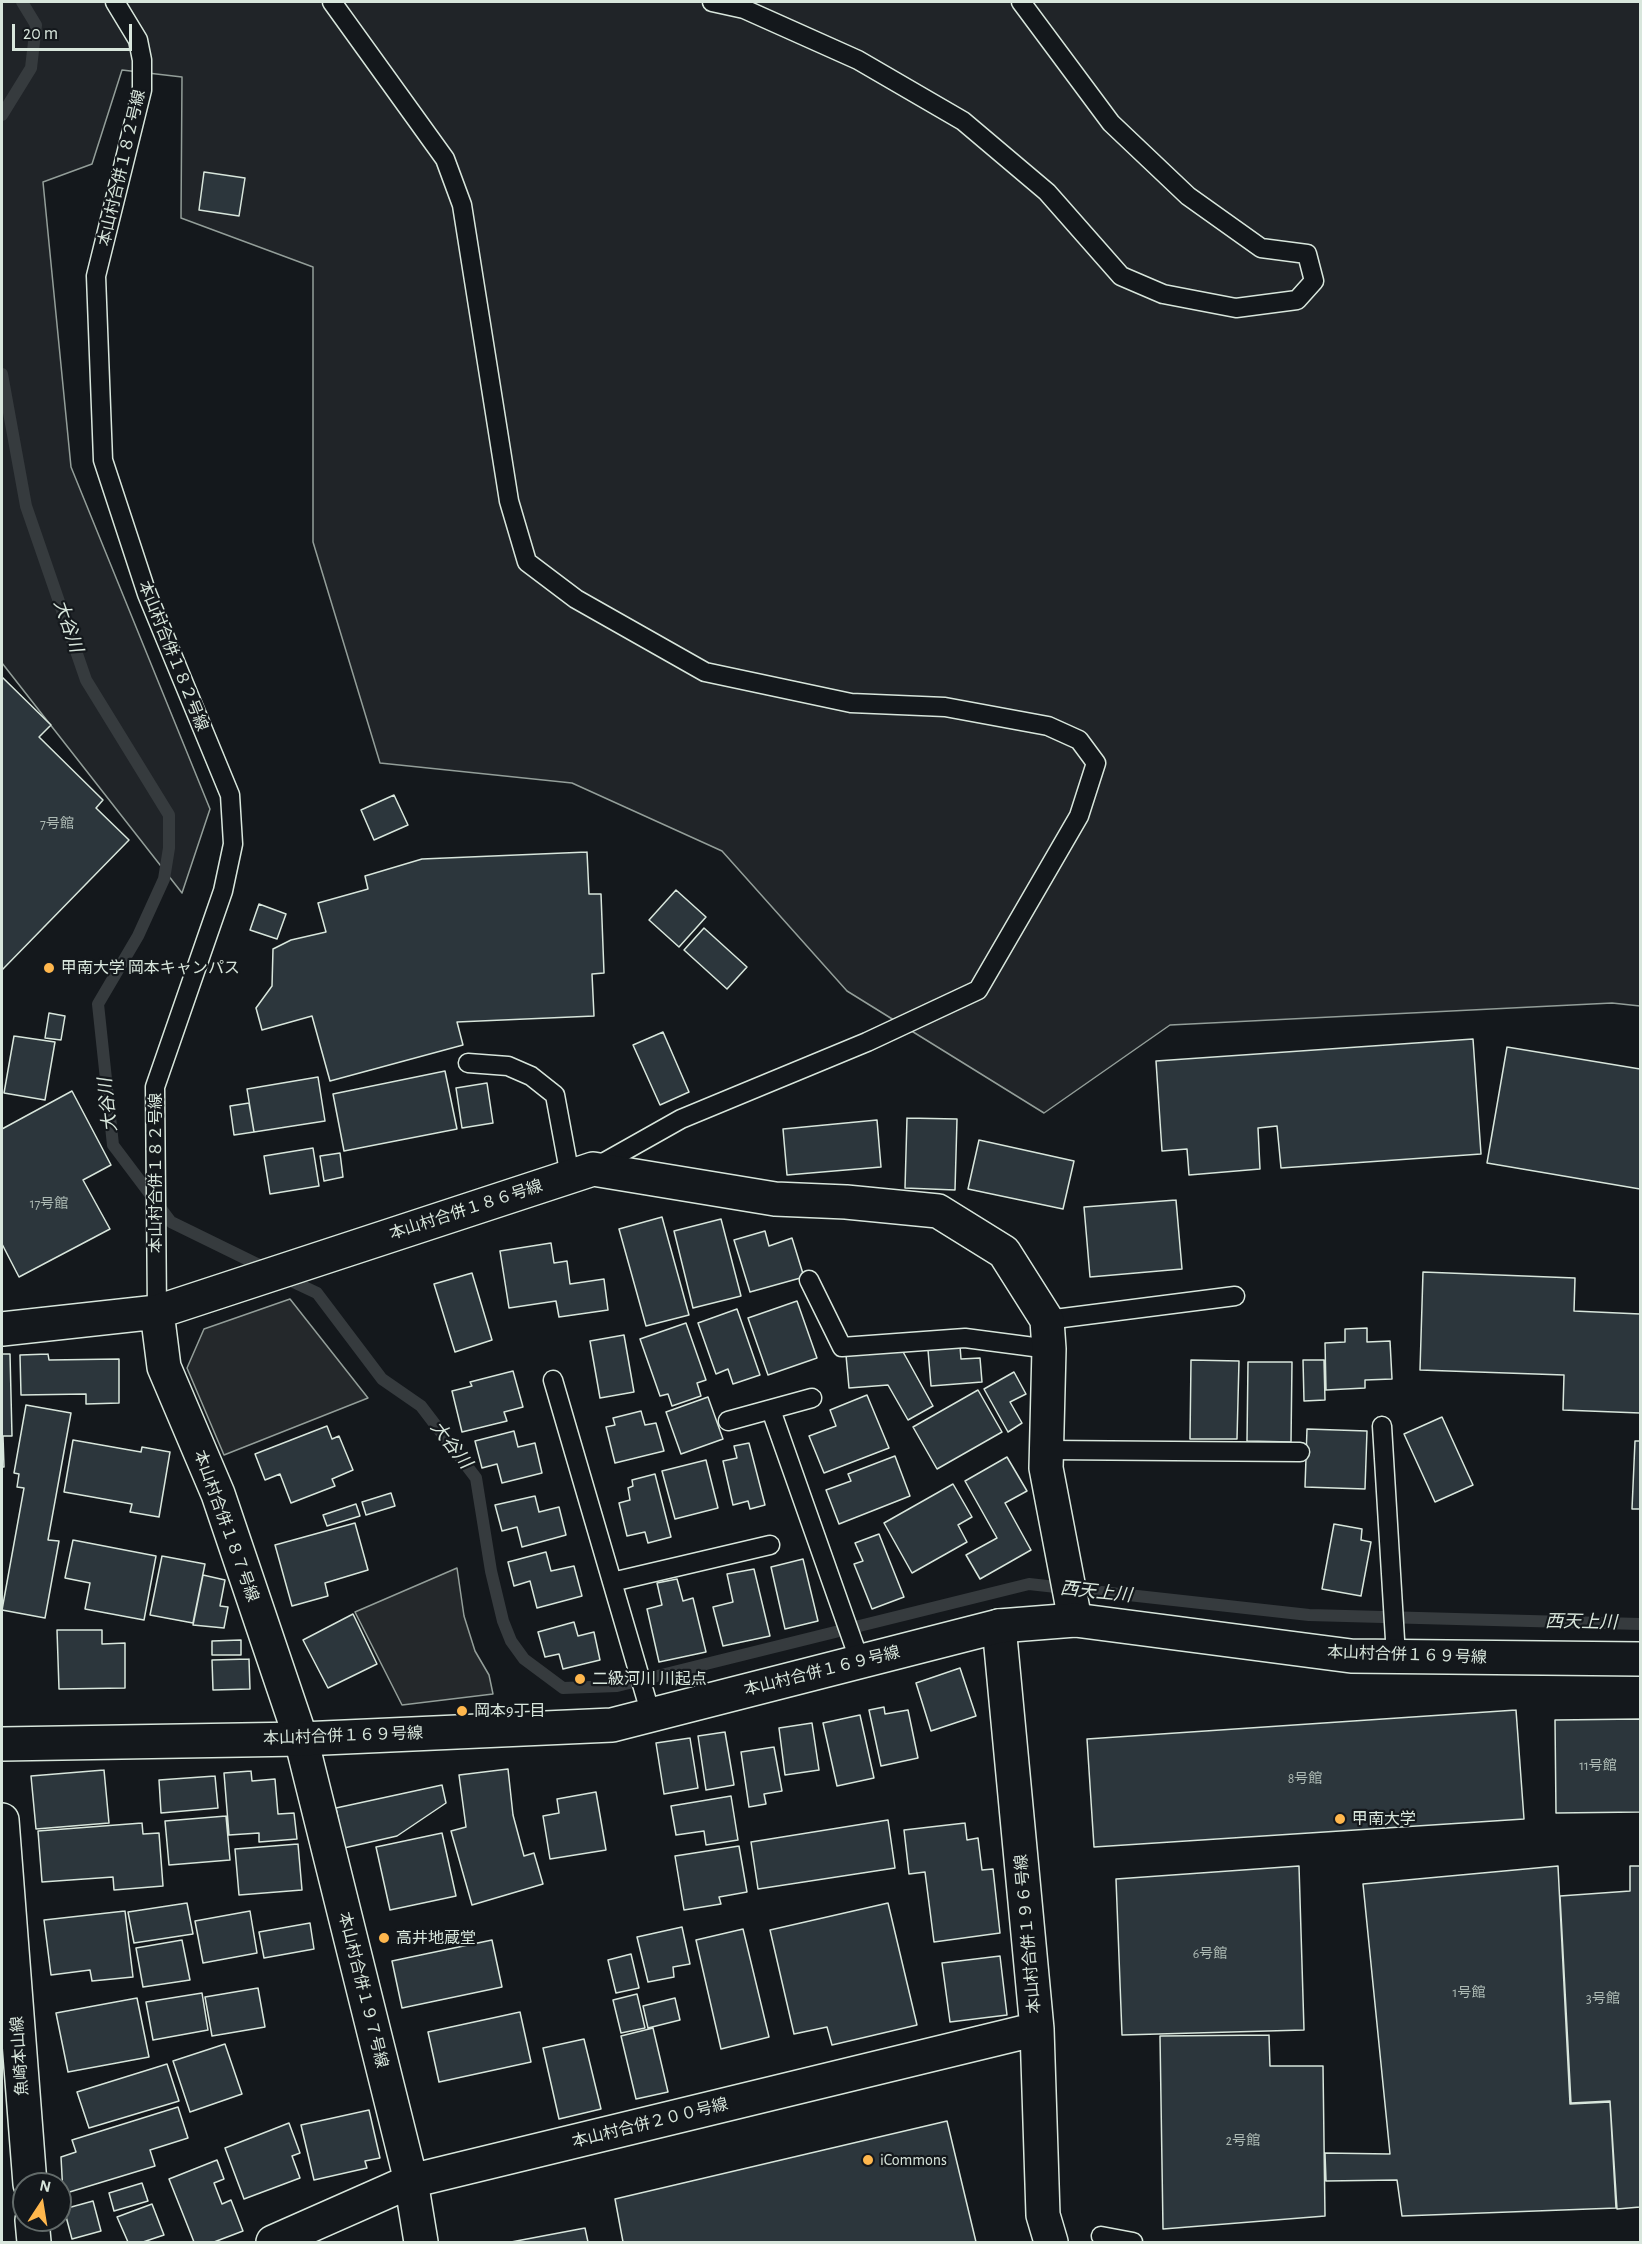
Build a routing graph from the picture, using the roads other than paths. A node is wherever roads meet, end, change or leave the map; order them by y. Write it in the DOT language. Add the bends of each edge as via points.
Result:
graph roads {
  1 [pos="115,2"];
  2 [pos="332,2"];
  3 [pos="712,2"];
  4 [pos="1021,2"];
  5 [pos="468,1063"];
  6 [pos="581,1172"];
  7 [pos="809,1280"];
  8 [pos="1235,1296"];
  9 [pos="156,1312"];
  10 [pos="2,1329"];
  11 [pos="1048,1334"];
  12 [pos="553,1380"];
  13 [pos="812,1398"];
  14 [pos="771,1410"];
  15 [pos="728,1421"];
  16 [pos="1382,1426"];
  17 [pos="1047,1450"];
  18 [pos="1300,1452"];
  19 [pos="770,1545"];
  20 [pos="612,1582"];
  21 [pos="1075,1620"];
  22 [pos="999,1626"];
  23 [pos="1396,1656"];
  24 [pos="1641,1659"];
  25 [pos="860,1662"];
  26 [pos="651,1715"];
  27 [pos="301,1739"];
  28 [pos="2,1743"];
  29 [pos="2,1820"];
  30 [pos="1037,2029"];
  31 [pos="29,2172"];
  32 [pos="411,2181"];
  33 [pos="1101,2236"];
  34 [pos="273,2242"];
  35 [pos="421,2242"];
  36 [pos="1051,2242"];
  37 [pos="1133,2242"];
  1 -- 9 [label="lane, 本山村合併１８２号線" via="138,40 142,90 96,276 103,460 147,594 230,795 233,843 223,891 155,1087"];
  2 -- 6 [label="lane" via="445,159 462,205 509,501 527,562 576,599 705,672 851,703 945,707 1048,726 1079,740 1096,763 1079,816 978,990 867,1042 681,1119"];
  3 -- 4 [label="lane" via="744,9 858,60 963,120 1047,192 1121,276 1163,294 1236,308 1297,300 1314,281 1307,254 1261,248 1188,196 1111,123"];
  5 -- 6 [label="lane" via="508,1066 531,1076 555,1095"];
  6 -- 9 [label="street, 本山村合併１８６号線"];
  6 -- 11 [label="street, 本山村合併１８６号線" via="775,1200 938,1211 1005,1252"];
  7 -- 11 [label="lane" via="842,1347"];
  8 -- 11 [label="lane"];
  9 -- 10 [label="street, 本山村合併１８６号線"];
  9 -- 27 [label="street, 本山村合併１８７号線" via="164,1367 218,1494"];
  11 -- 17 [label="street"];
  12 -- 20 [label="lane"];
  13 -- 14 [label="lane"];
  14 -- 15 [label="lane"];
  14 -- 25 [label="lane"];
  16 -- 23 [label="lane"];
  17 -- 18 [label="lane"];
  17 -- 21 [label="street" via="1046,1468"];
  19 -- 20 [label="lane"];
  20 -- 26 [label="lane"];
  21 -- 22 [label="street, 本山村合併１６９号線"];
  21 -- 23 [label="street, 本山村合併１６９号線" via="1351,1656"];
  22 -- 25 [label="street, 本山村合併１６９号線"];
  22 -- 30 [label="street, 本山村合併１９６号線"];
  23 -- 24 [label="street, 本山村合併１６９号線"];
  25 -- 26 [label="street, 本山村合併１６９号線"];
  26 -- 27 [label="street, 本山村合併１６９号線" via="612,1725"];
  27 -- 28 [label="street, 本山村合併１６９号線"];
  27 -- 32 [label="street, 本山村合併１９７号線"];
  29 -- 31 [label="street, 魚崎本山線"];
  30 -- 32 [label="street, 本山村合併２００号線"];
  30 -- 36 [label="street, 本山村合併１９６号線" via="1043,2215"];
  32 -- 34 [label="street, 本山村合併２００号線"];
  32 -- 35 [label="street, 本山村合併１９７号線"];
  33 -- 37 [label="lane"];
}
